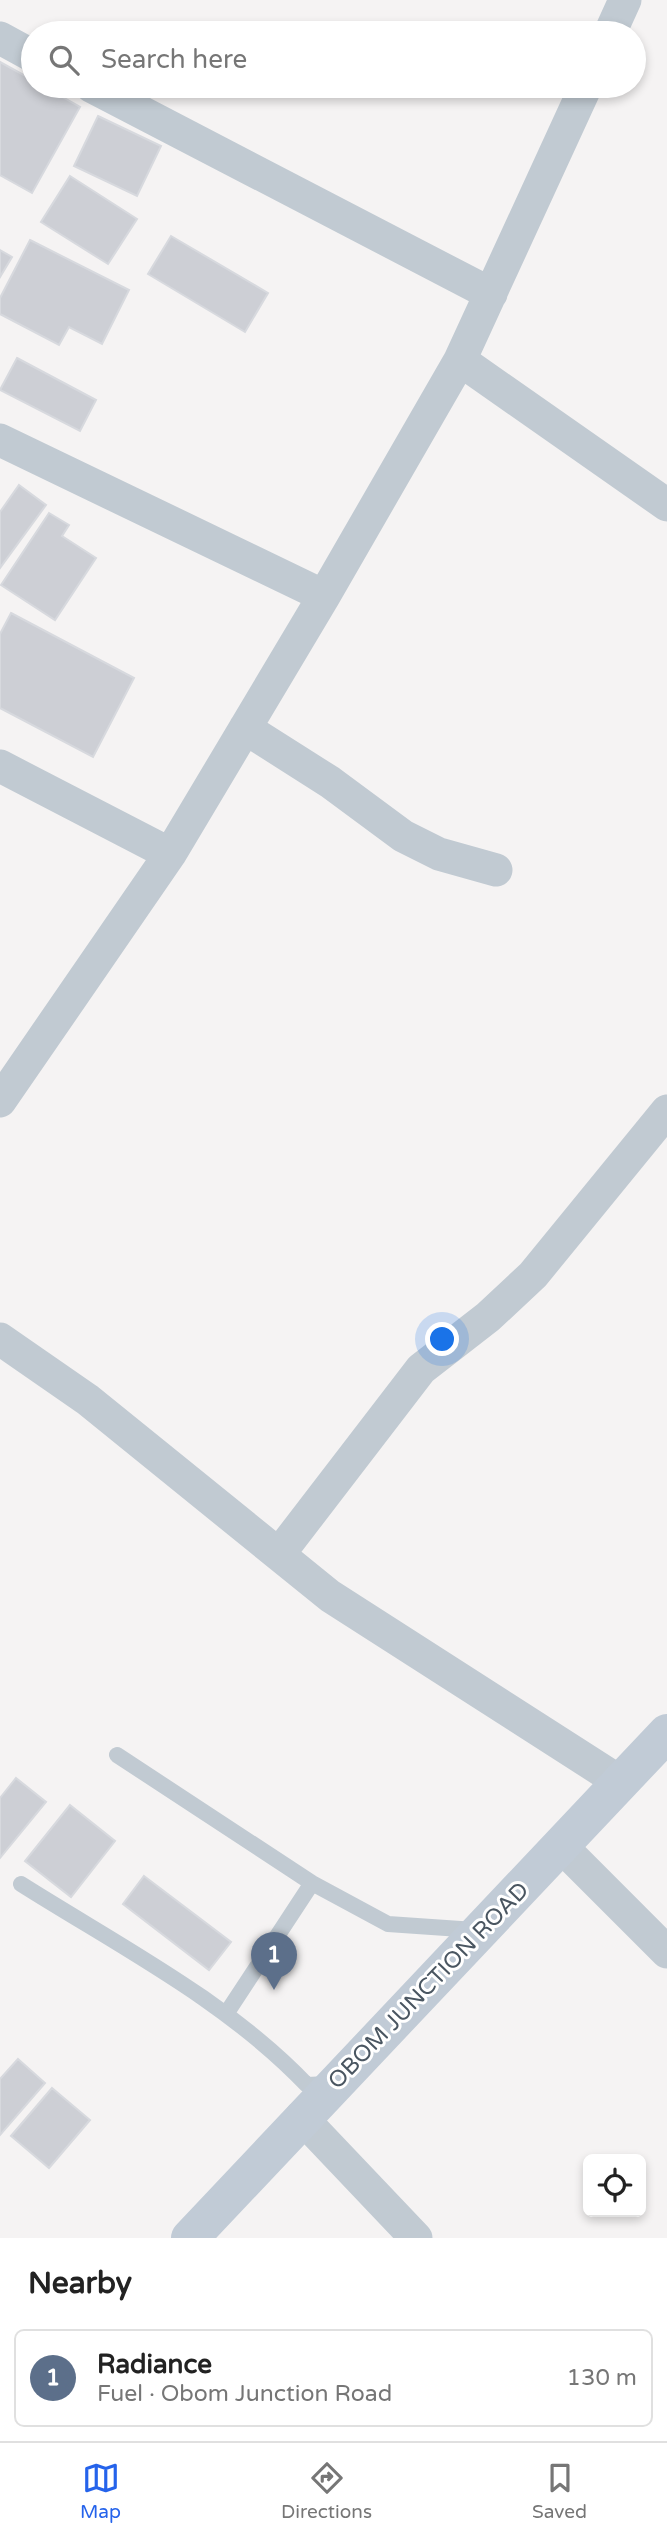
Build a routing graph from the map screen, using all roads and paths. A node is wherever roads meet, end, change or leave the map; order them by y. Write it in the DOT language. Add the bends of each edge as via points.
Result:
graph roads {
  1 [pos="625,0"];
  2 [pos="615,21"];
  3 [pos="0,38"];
  4 [pos="21,49"];
  5 [pos="114,98"];
  6 [pos="581,98"];
  7 [pos="491,294"];
  8 [pos="460,359"];
  9 [pos="0,440"];
  10 [pos="667,505"];
  11 [pos="324,596"];
  12 [pos="245,728"];
  13 [pos="0,766"];
  14 [pos="170,854"];
  15 [pos="496,870"];
  16 [pos="0,1101"];
  17 [pos="667,1111"];
  18 [pos="0,1339"];
  19 [pos="279,1555"];
  20 [pos="667,1733"];
  21 [pos="117,1755"];
  22 [pos="620,1782"];
  23 [pos="561,1846"];
  24 [pos="312,1883"];
  25 [pos="21,1884"];
  26 [pos="480,1930"];
  27 [pos="667,1952"];
  28 [pos="226,2014"];
  29 [pos="334,2084"];
  30 [pos="301,2117"];
  31 [pos="190,2238"];
  32 [pos="416,2238"];
  1 -- 2 [label="street"];
  3 -- 4 [label="street"];
  5 -- 7 [label="street"];
  6 -- 7 [label="street"];
  7 -- 8 [label="street"];
  8 -- 10 [label="street"];
  8 -- 11 [label="street"];
  9 -- 11 [label="street"];
  11 -- 12 [label="street"];
  12 -- 14 [label="street"];
  12 -- 15 [label="street" via="330,782 402,836 439,854"];
  13 -- 14 [label="street"];
  14 -- 16 [label="street"];
  17 -- 19 [label="street" via="533,1275 421,1369"];
  18 -- 19 [label="street" via="88,1400"];
  19 -- 22 [label="street" via="330,1596"];
  20 -- 22 [label="main road, OBOM JUNCTION ROAD"];
  21 -- 24 [label="lane"];
  22 -- 23 [label="main road, OBOM JUNCTION ROAD"];
  23 -- 26 [label="main road, OBOM JUNCTION ROAD"];
  23 -- 27 [label="street"];
  24 -- 26 [label="lane" via="388,1924"];
  24 -- 28 [label="lane"];
  25 -- 28 [label="lane"];
  26 -- 29 [label="main road, OBOM JUNCTION ROAD"];
  28 -- 29 [label="lane" via="307,2085"];
  29 -- 30 [label="main road, OBOM JUNCTION ROAD"];
  30 -- 31 [label="main road, OBOM JUNCTION ROAD"];
  30 -- 32 [label="street"];
}
